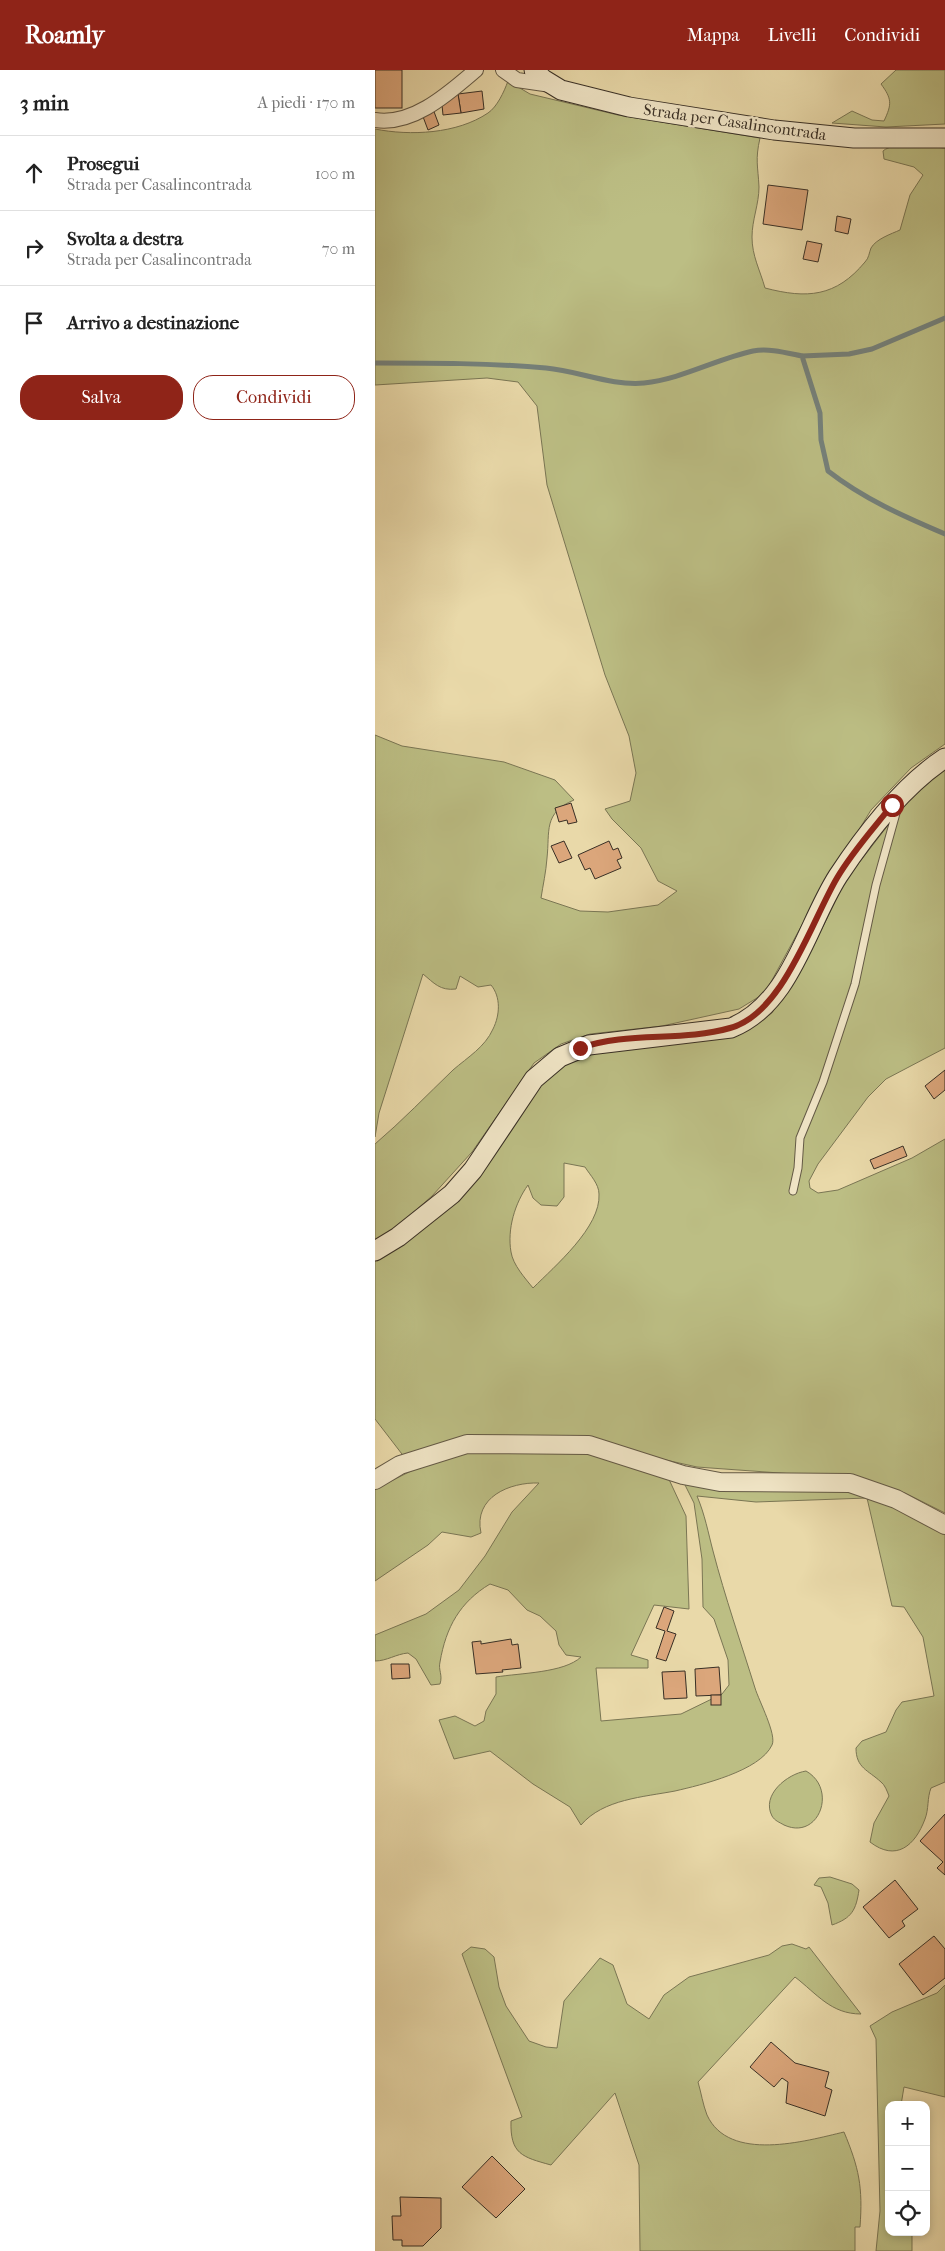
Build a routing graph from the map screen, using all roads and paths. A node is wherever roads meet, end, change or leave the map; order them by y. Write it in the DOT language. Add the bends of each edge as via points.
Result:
graph roads {
  1 [pos="476,70"];
  2 [pos="503,70"];
  3 [pos="534,70"];
  4 [pos="552,85"];
  5 [pos="375,120"];
  6 [pos="945,138"];
  7 [pos="945,758"];
  8 [pos="901,796"];
  9 [pos="793,1192"];
  10 [pos="375,1251"];
  11 [pos="375,1480"];
  12 [pos="945,1525"];
  1 -- 5 [label="street" via="455,88 402,120"];
  2 -- 4 [label="street" via="517,80"];
  3 -- 4 [label="main road, Strada per Casalincontrada"];
  4 -- 6 [label="main road, Strada per Casalincontrada" via="629,107 775,130 854,138"];
  7 -- 8 [label="main road" via="922,774"];
  8 -- 9 [label="lane" via="876,885 855,984 823,1082 800,1138"];
  8 -- 10 [label="main road" via="838,877 806,941 766,1007 731,1028 589,1045 560,1057 534,1079 473,1170 452,1194"];
  11 -- 12 [label="street" via="400,1465 467,1444 589,1446 683,1475 720,1482 850,1483 896,1499"];
}
